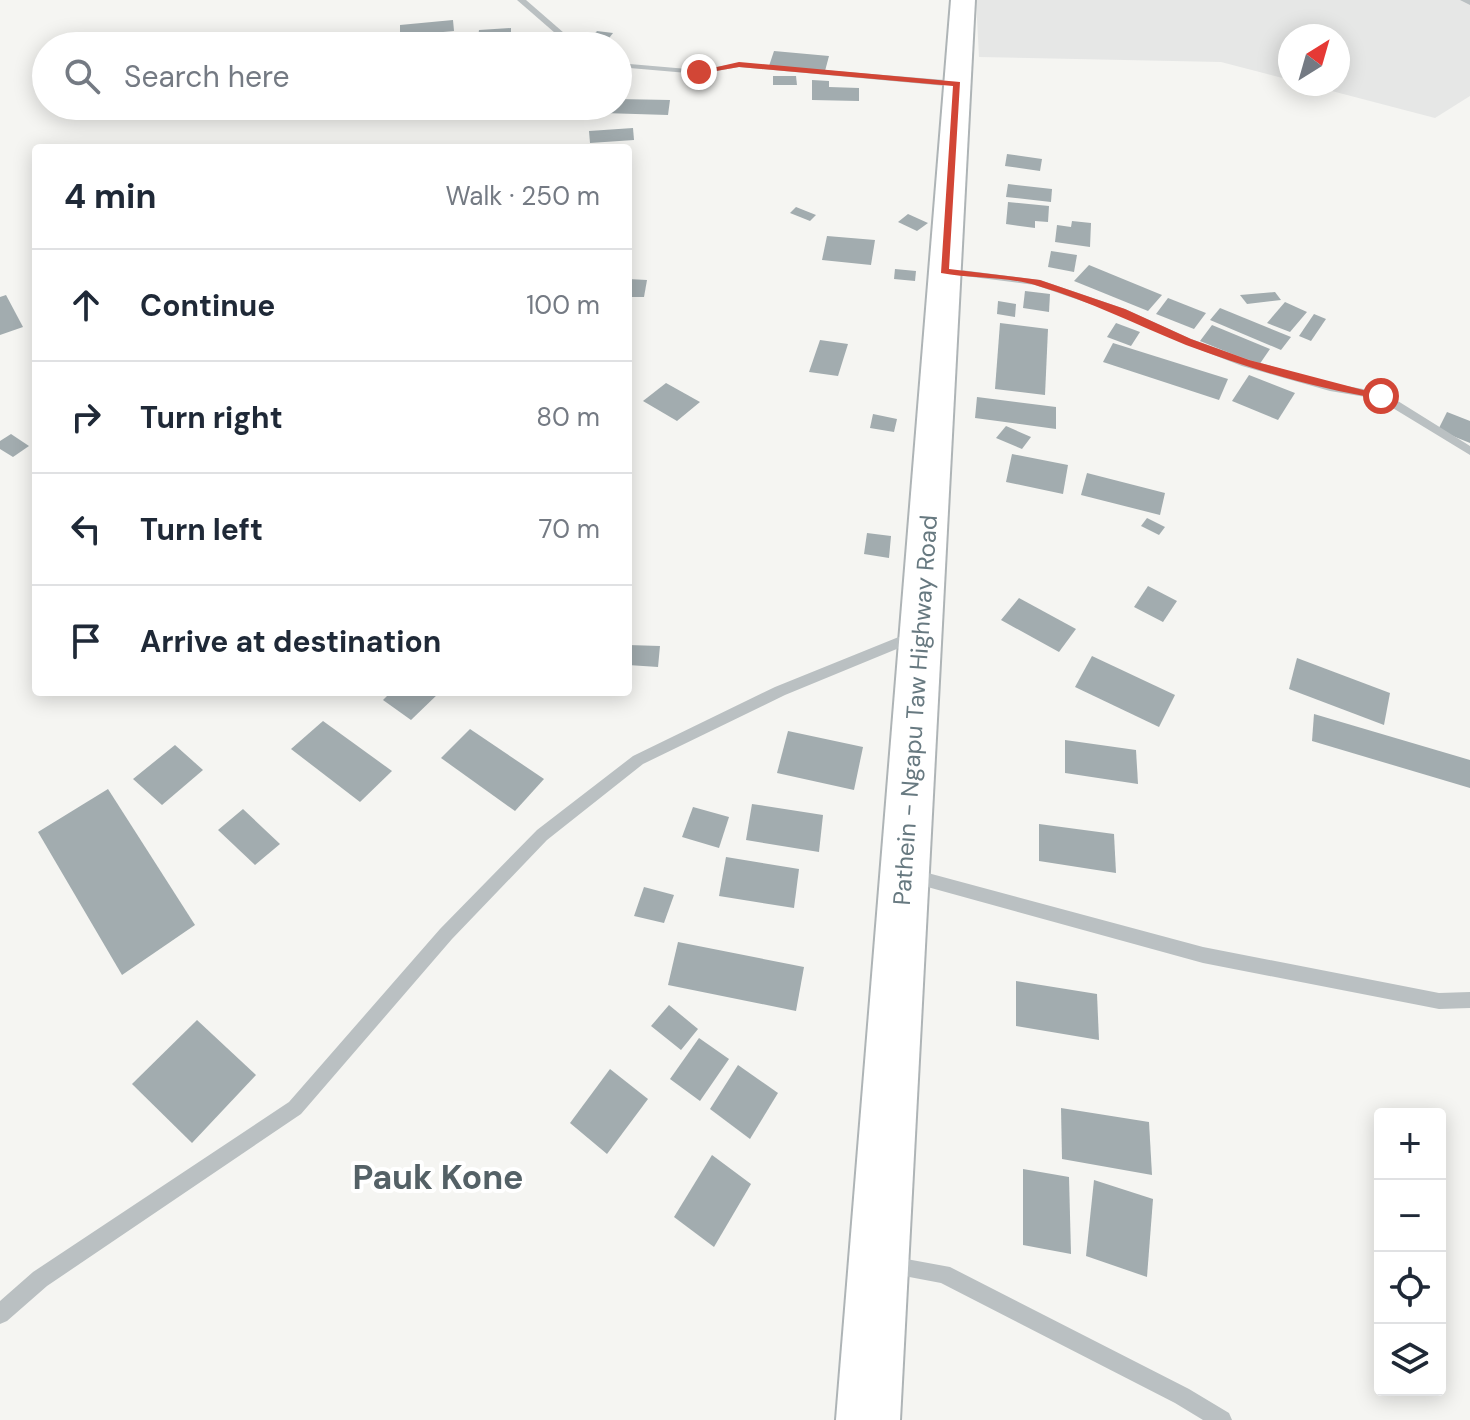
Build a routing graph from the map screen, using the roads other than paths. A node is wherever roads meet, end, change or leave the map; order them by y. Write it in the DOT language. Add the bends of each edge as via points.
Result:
graph roads {
  1 [pos="521,0"];
  2 [pos="963,0"];
  3 [pos="1464,0"];
  4 [pos="1470,3"];
  5 [pos="559,32"];
  6 [pos="632,66"];
  7 [pos="957,84"];
  8 [pos="944,271"];
  9 [pos="1470,451"];
  10 [pos="921,633"];
  11 [pos="905,874"];
  12 [pos="1470,1000"];
  13 [pos="878,1262"];
  14 [pos="0,1314"];
  15 [pos="868,1420"];
  16 [pos="1222,1420"];
  1 -- 5 [label="street"];
  2 -- 7 [label="main road, Pathein - Ngapu Taw Highway Road"];
  3 -- 4 [label="street"];
  6 -- 7 [label="street" via="699,72 739,65"];
  7 -- 8 [label="main road, Pathein - Ngapu Taw Highway Road"];
  8 -- 9 [label="street" via="1036,282 1246,363 1381,396"];
  8 -- 10 [label="main road, Pathein - Ngapu Taw Highway Road"];
  10 -- 11 [label="main road, Pathein - Ngapu Taw Highway Road"];
  10 -- 14 [label="street" via="780,691 638,760 542,835 446,934 295,1108 40,1279"];
  11 -- 12 [label="street" via="1203,955 1439,1001"];
  11 -- 13 [label="main road, Pathein - Ngapu Taw Highway Road"];
  13 -- 15 [label="main road, Pathein - Ngapu Taw Highway Road"];
  13 -- 16 [label="street" via="943,1274"];
}
